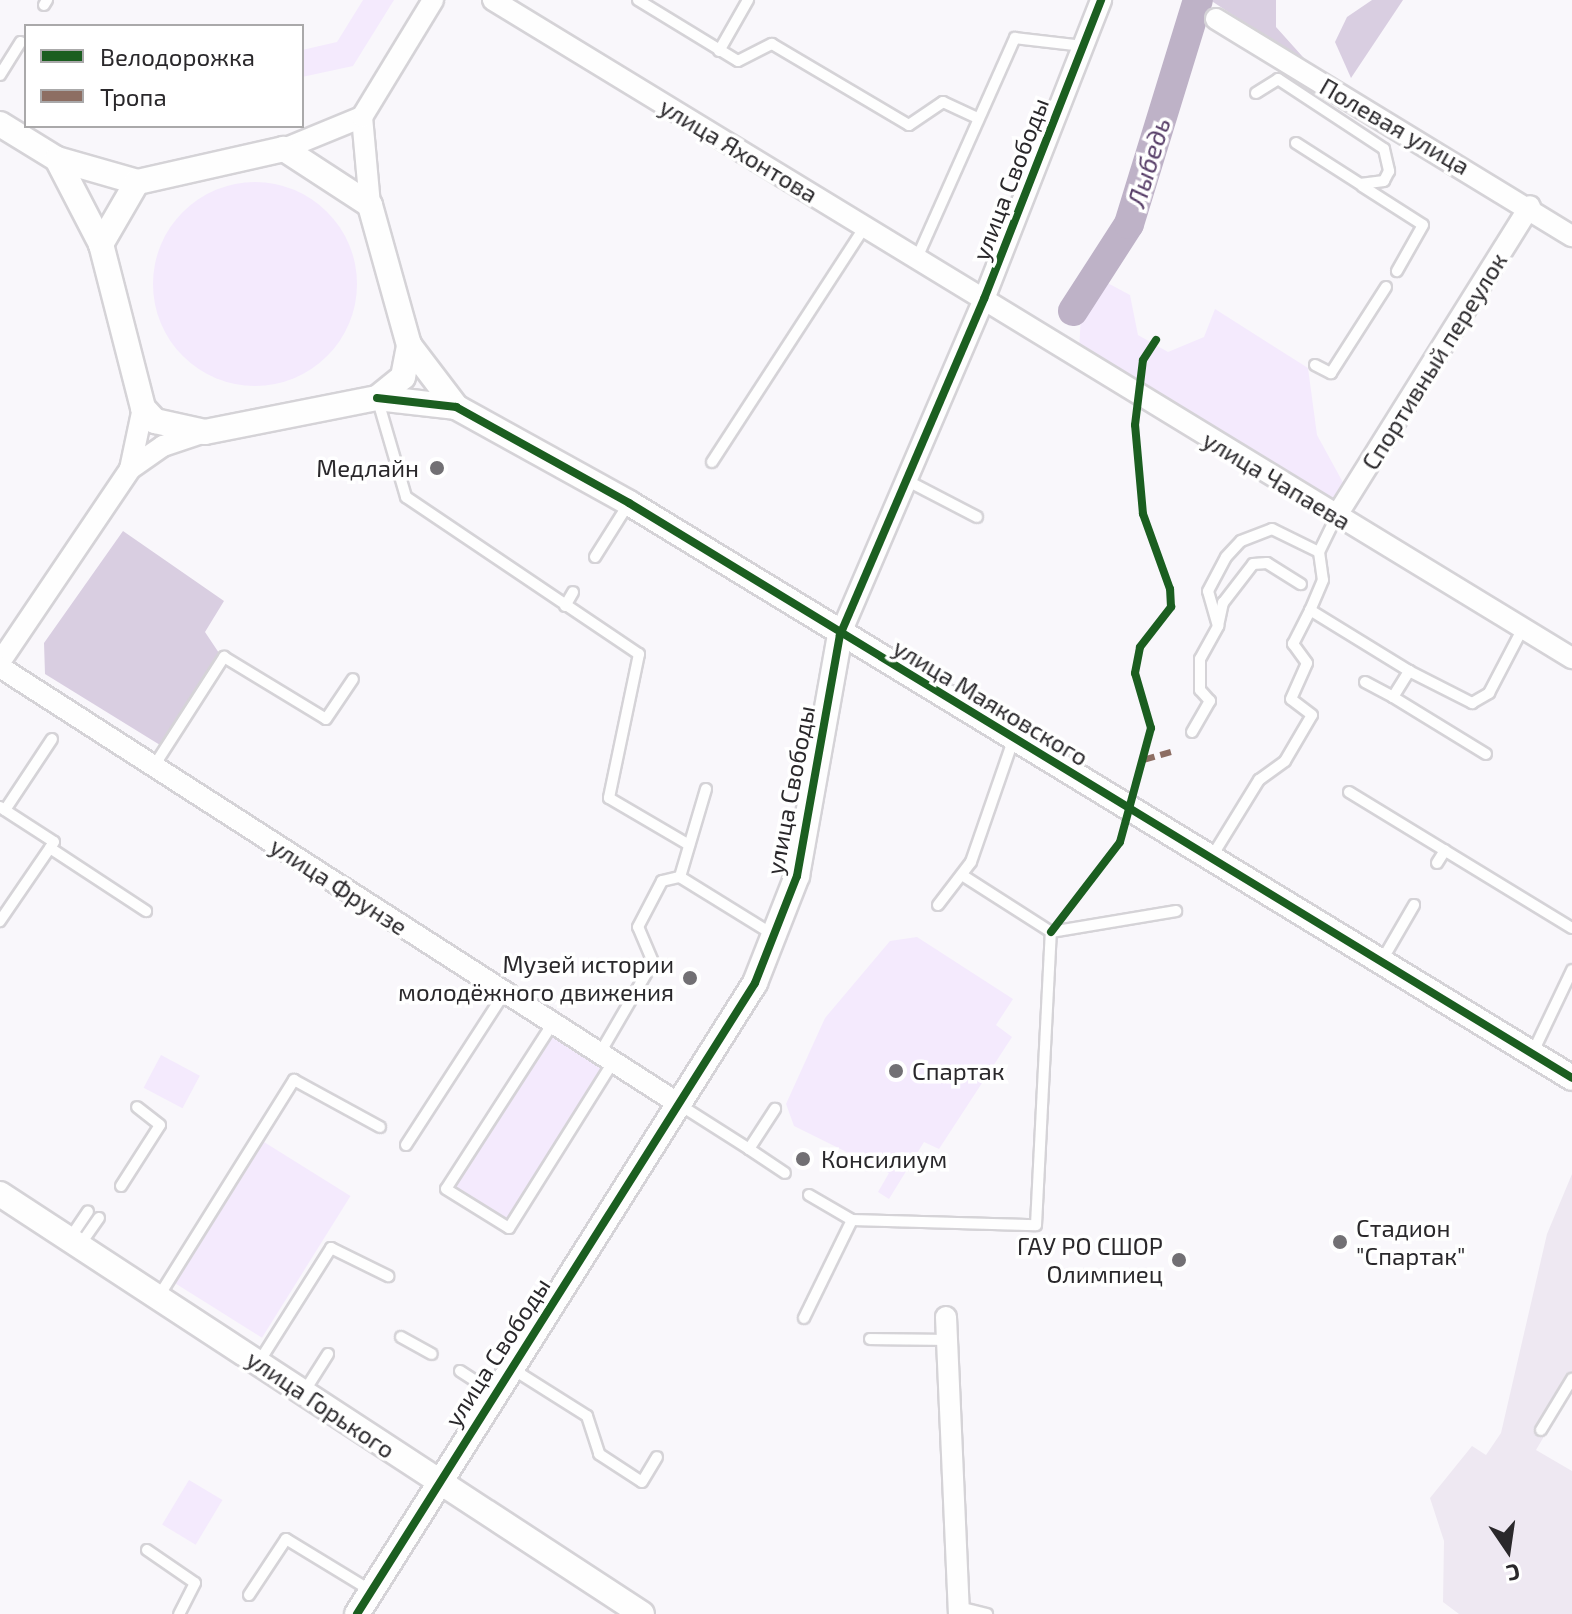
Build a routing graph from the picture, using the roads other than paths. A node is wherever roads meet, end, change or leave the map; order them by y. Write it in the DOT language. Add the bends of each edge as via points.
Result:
graph roads {
  1 [pos="433,0"];
  2 [pos="493,0"];
  3 [pos="638,0"];
  4 [pos="748,0"];
  5 [pos="1101,0"];
  6 [pos="1216,19"];
  7 [pos="21,42"];
  8 [pos="1083,46"];
  9 [pos="719,51"];
  10 [pos="1,70"];
  11 [pos="1256,93"];
  12 [pos="362,117"];
  13 [pos="978,118"];
  14 [pos="0,124"];
  15 [pos="1296,143"];
  16 [pos="284,149"];
  17 [pos="57,159"];
  18 [pos="137,182"];
  19 [pos="1360,184"];
  20 [pos="370,205"];
  21 [pos="1530,206"];
  22 [pos="865,226"];
  23 [pos="1572,236"];
  24 [pos="101,244"];
  25 [pos="917,258"];
  26 [pos="1397,271"];
  27 [pos="1386,287"];
  28 [pos="984,299"];
  29 [pos="409,345"];
  30 [pos="1315,365"];
  31 [pos="377,398"];
  32 [pos="456,407"];
  33 [pos="143,408"];
  34 [pos="205,432"];
  35 [pos="712,462"];
  36 [pos="130,469"];
  37 [pos="906,480"];
  38 [pos="629,503"];
  39 [pos="1337,515"];
  40 [pos="977,517"];
  41 [pos="1319,552"];
  42 [pos="595,557"];
  43 [pos="1301,584"];
  44 [pos="573,592"];
  45 [pos="565,606"];
  46 [pos="1310,610"];
  47 [pos="1218,626"];
  48 [pos="1523,628"];
  49 [pos="840,635"];
  50 [pos="1572,658"];
  51 [pos="0,665"];
  52 [pos="1409,671"];
  53 [pos="353,679"];
  54 [pos="1365,682"];
  55 [pos="1393,697"];
  56 [pos="1192,732"];
  57 [pos="1014,737"];
  58 [pos="52,739"];
  59 [pos="1486,754"];
  60 [pos="154,766"];
  61 [pos="706,789"];
  62 [pos="1349,792"];
  63 [pos="3,808"];
  64 [pos="689,845"];
  65 [pos="50,848"];
  66 [pos="1445,850"];
  67 [pos="1211,858"];
  68 [pos="1437,863"];
  69 [pos="962,875"];
  70 [pos="680,877"];
  71 [pos="938,905"];
  72 [pos="1414,905"];
  73 [pos="146,911"];
  74 [pos="1176,911"];
  75 [pos="0,921"];
  76 [pos="1572,928"];
  77 [pos="1051,932"];
  78 [pos="774,935"];
  79 [pos="1381,963"];
  80 [pos="1572,970"];
  81 [pos="505,992"];
  82 [pos="553,1023"];
  83 [pos="1532,1054"];
  84 [pos="606,1058"];
  85 [pos="1572,1078"];
  86 [pos="679,1104"];
  87 [pos="137,1107"];
  88 [pos="775,1109"];
  89 [pos="380,1127"];
  90 [pos="406,1145"];
  91 [pos="749,1149"];
  92 [pos="785,1173"];
  93 [pos="121,1186"];
  94 [pos="0,1194"];
  95 [pos="809,1195"];
  96 [pos="88,1211"];
  97 [pos="99,1218"];
  98 [pos="852,1220"];
  99 [pos="75,1242"];
  100 [pos="388,1276"];
  101 [pos="159,1296"];
  102 [pos="946,1317"];
  103 [pos="804,1318"];
  104 [pos="401,1337"];
  105 [pos="870,1339"];
  106 [pos="947,1340"];
  107 [pos="328,1354"];
  108 [pos="432,1354"];
  109 [pos="259,1362"];
  110 [pos="511,1368"];
  111 [pos="460,1371"];
  112 [pos="1572,1379"];
  113 [pos="304,1392"];
  114 [pos="494,1393"];
  115 [pos="1541,1430"];
  116 [pos="657,1457"];
  117 [pos="438,1482"];
  118 [pos="147,1550"];
  119 [pos="372,1591"];
  120 [pos="249,1595"];
  121 [pos="959,1610"];
  122 [pos="633,1611"];
  123 [pos="179,1614"];
  124 [pos="357,1614"];
  125 [pos="987,1614"];
  1 -- 12 [label="street"];
  2 -- 22 [label="street, улица Яхонтова"];
  3 -- 9 [label="lane"];
  4 -- 9 [label="lane"];
  5 -- 8 [label="street, улица Свободы"];
  6 -- 21 [label="street, Полевая улица"];
  7 -- 10 [label="lane"];
  8 -- 13 [label="lane" via="1015,38"];
  8 -- 28 [label="street, улица Свободы"];
  9 -- 13 [label="lane" via="738,61 772,44 909,125 943,102"];
  11 -- 19 [label="lane" via="1278,79 1384,149 1384,181"];
  12 -- 16 [label="street"];
  12 -- 20 [label="street"];
  13 -- 25 [label="lane"];
  14 -- 17 [label="street"];
  15 -- 19 [label="lane"];
  16 -- 18 [label="street"];
  16 -- 20 [label="street"];
  17 -- 18 [label="street"];
  17 -- 24 [label="street"];
  18 -- 24 [label="street"];
  19 -- 26 [label="lane" via="1423,225"];
  20 -- 29 [label="street"];
  21 -- 23 [label="street, Полевая улица"];
  21 -- 39 [label="street, Спортивный переулок"];
  22 -- 25 [label="street, улица Яхонтова"];
  22 -- 35 [label="lane"];
  24 -- 33 [label="street"];
  25 -- 28 [label="street, улица Яхонтова"];
  27 -- 30 [label="lane" via="1331,373"];
  28 -- 37 [label="street, улица Свободы"];
  28 -- 39 [label="street, улица Чапаева"];
  29 -- 31 [label="street" via="403,377"];
  29 -- 32 [label="street, улица Маяковского"];
  31 -- 32 [label="street, улица Маяковского"];
  31 -- 34 [label="street, улица Маяковского"];
  31 -- 45 [label="lane" via="406,497"];
  32 -- 38 [label="street, улица Маяковского"];
  33 -- 34 [label="street" via="155,421"];
  33 -- 36 [label="street"];
  34 -- 36 [label="street" via="163,446"];
  36 -- 51 [label="street"];
  37 -- 40 [label="lane"];
  37 -- 49 [label="street, улица Свободы"];
  38 -- 42 [label="lane"];
  38 -- 49 [label="street, улица Маяковского"];
  39 -- 41 [label="lane"];
  39 -- 48 [label="street, улица Чапаева"];
  41 -- 46 [label="lane" via="1323,580"];
  41 -- 47 [label="lane" via="1272,529 1241,541 1208,591"];
  43 -- 47 [label="lane" via="1267,563 1253,564 1223,603"];
  44 -- 45 [label="lane"];
  45 -- 64 [label="lane" via="639,654 609,798"];
  46 -- 52 [label="lane"];
  46 -- 67 [label="lane" via="1293,644 1307,663 1291,699 1312,715 1285,761 1259,780"];
  47 -- 56 [label="lane" via="1200,659 1200,690 1210,701"];
  48 -- 50 [label="street, улица Чапаева"];
  48 -- 52 [label="lane" via="1489,693 1472,703"];
  49 -- 57 [label="street, улица Маяковского"];
  49 -- 78 [label="street, улица Свободы" via="797,876"];
  51 -- 60 [label="street, улица Фрунзе"];
  52 -- 55 [label="lane"];
  53 -- 60 [label="lane" via="326,719 224,657"];
  54 -- 55 [label="lane"];
  55 -- 59 [label="lane"];
  57 -- 67 [label="street, улица Маяковского"];
  57 -- 69 [label="lane"];
  58 -- 63 [label="lane"];
  60 -- 81 [label="street, улица Фрунзе"];
  61 -- 64 [label="lane"];
  62 -- 66 [label="lane"];
  63 -- 65 [label="lane" via="54,842"];
  64 -- 70 [label="lane"];
  65 -- 73 [label="lane"];
  65 -- 75 [label="lane" via="17,885"];
  66 -- 68 [label="lane"];
  66 -- 76 [label="lane"];
  67 -- 79 [label="street, улица Маяковского"];
  69 -- 71 [label="lane"];
  69 -- 77 [label="lane"];
  70 -- 78 [label="lane"];
  70 -- 84 [label="lane" via="662,881 638,927 653,962"];
  72 -- 79 [label="lane"];
  74 -- 77 [label="lane"];
  77 -- 98 [label="lane" via="1036,1225"];
  78 -- 86 [label="street, улица Свободы" via="755,983"];
  79 -- 83 [label="street, улица Маяковского"];
  80 -- 83 [label="lane"];
  81 -- 82 [label="street, улица Фрунзе"];
  81 -- 90 [label="lane"];
  82 -- 84 [label="street, улица Фрунзе"];
  82 -- 84 [label="lane" via="446,1189 509,1228"];
  83 -- 85 [label="street, улица Маяковского"];
  84 -- 86 [label="street, улица Фрунзе"];
  86 -- 91 [label="lane"];
  86 -- 110 [label="street, улица Свободы"];
  87 -- 93 [label="lane" via="160,1125"];
  88 -- 91 [label="lane"];
  89 -- 101 [label="lane" via="294,1080"];
  91 -- 92 [label="lane"];
  94 -- 99 [label="street, улица Горького"];
  95 -- 98 [label="lane"];
  96 -- 99 [label="lane"];
  97 -- 99 [label="lane"];
  98 -- 103 [label="lane"];
  99 -- 101 [label="street, улица Горького"];
  100 -- 109 [label="lane" via="331,1248"];
  101 -- 109 [label="street, улица Горького"];
  102 -- 106 [label="street"];
  104 -- 108 [label="lane"];
  105 -- 106 [label="lane"];
  106 -- 121 [label="street"];
  107 -- 113 [label="lane"];
  109 -- 113 [label="street, улица Горького"];
  110 -- 114 [label="street, улица Свободы"];
  110 -- 116 [label="lane" via="587,1416 599,1454 642,1482"];
  111 -- 114 [label="lane"];
  112 -- 115 [label="lane"];
  113 -- 117 [label="street, улица Горького"];
  114 -- 117 [label="street, улица Свободы"];
  117 -- 119 [label="street, улица Свободы"];
  117 -- 122 [label="street, улица Горького"];
  118 -- 123 [label="lane" via="195,1583"];
  119 -- 120 [label="lane" via="286,1539"];
  119 -- 124 [label="street, улица Свободы"];
  121 -- 125 [label="lane"];
}
